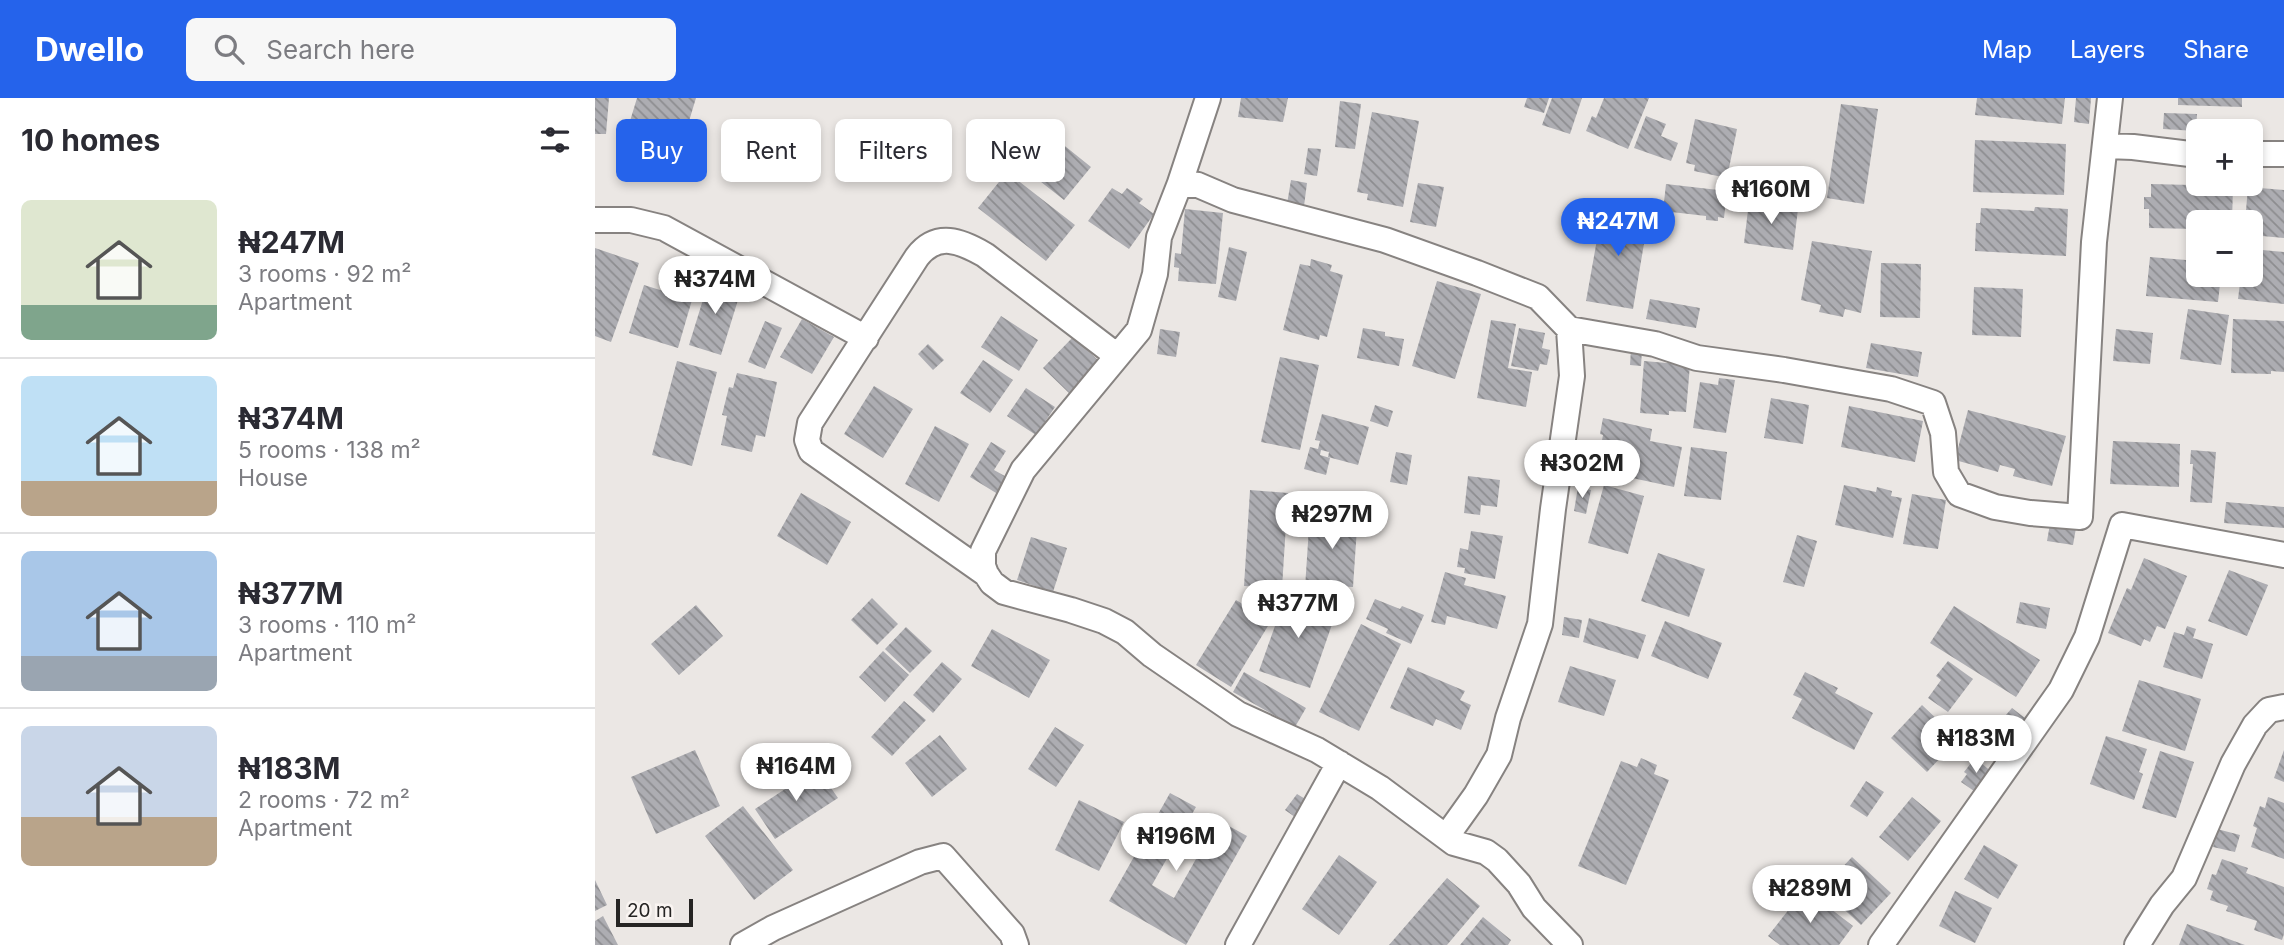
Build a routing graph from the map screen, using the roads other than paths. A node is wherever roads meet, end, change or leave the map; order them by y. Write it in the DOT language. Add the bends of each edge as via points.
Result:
graph roads {
  1 [pos="1208,98"];
  2 [pos="2110,98"];
  3 [pos="2105,146"];
  4 [pos="2186,154"];
  5 [pos="2263,154"];
  6 [pos="2284,154"];
  7 [pos="1180,183"];
  8 [pos="595,220"];
  9 [pos="1569,329"];
  10 [pos="866,338"];
  11 [pos="1116,355"];
  12 [pos="2284,555"];
  13 [pos="986,575"];
  14 [pos="2284,707"];
  15 [pos="1339,763"];
  16 [pos="1446,837"];
  17 [pos="1560,942"];
  18 [pos="743,945"];
  19 [pos="1016,945"];
  20 [pos="1238,945"];
  21 [pos="1881,945"];
  22 [pos="2137,945"];
  1 -- 7 [label="street"];
  2 -- 3 [label="street"];
  3 -- 4 [label="street"];
  3 -- 9 [label="street" via="2094,242 2080,517 1995,507 1959,494 1946,472 1943,433 1933,403 1891,389 1697,358 1655,344"];
  5 -- 6 [label="street"];
  7 -- 9 [label="street" via="1385,240 1477,273 1538,297"];
  7 -- 11 [label="street" via="1159,237 1156,274 1139,330"];
  8 -- 10 [label="street" via="631,220 664,228"];
  9 -- 16 [label="street" via="1572,376 1540,624 1499,755"];
  10 -- 11 [label="street" via="924,248 947,241 966,244 985,256"];
  10 -- 13 [label="street" via="810,424 807,440 811,451"];
  11 -- 13 [label="street" via="1023,470 983,551"];
  12 -- 21 [label="street" via="2122,525 2087,637 2061,690"];
  13 -- 15 [label="street" via="1004,592 1071,610 1125,632 1238,714"];
  14 -- 22 [label="street" via="2269,710 2255,724 2184,878"];
  15 -- 16 [label="street"];
  15 -- 20 [label="street"];
  16 -- 17 [label="street" via="1497,860"];
  18 -- 19 [label="street" via="943,856 1012,934"];
}
